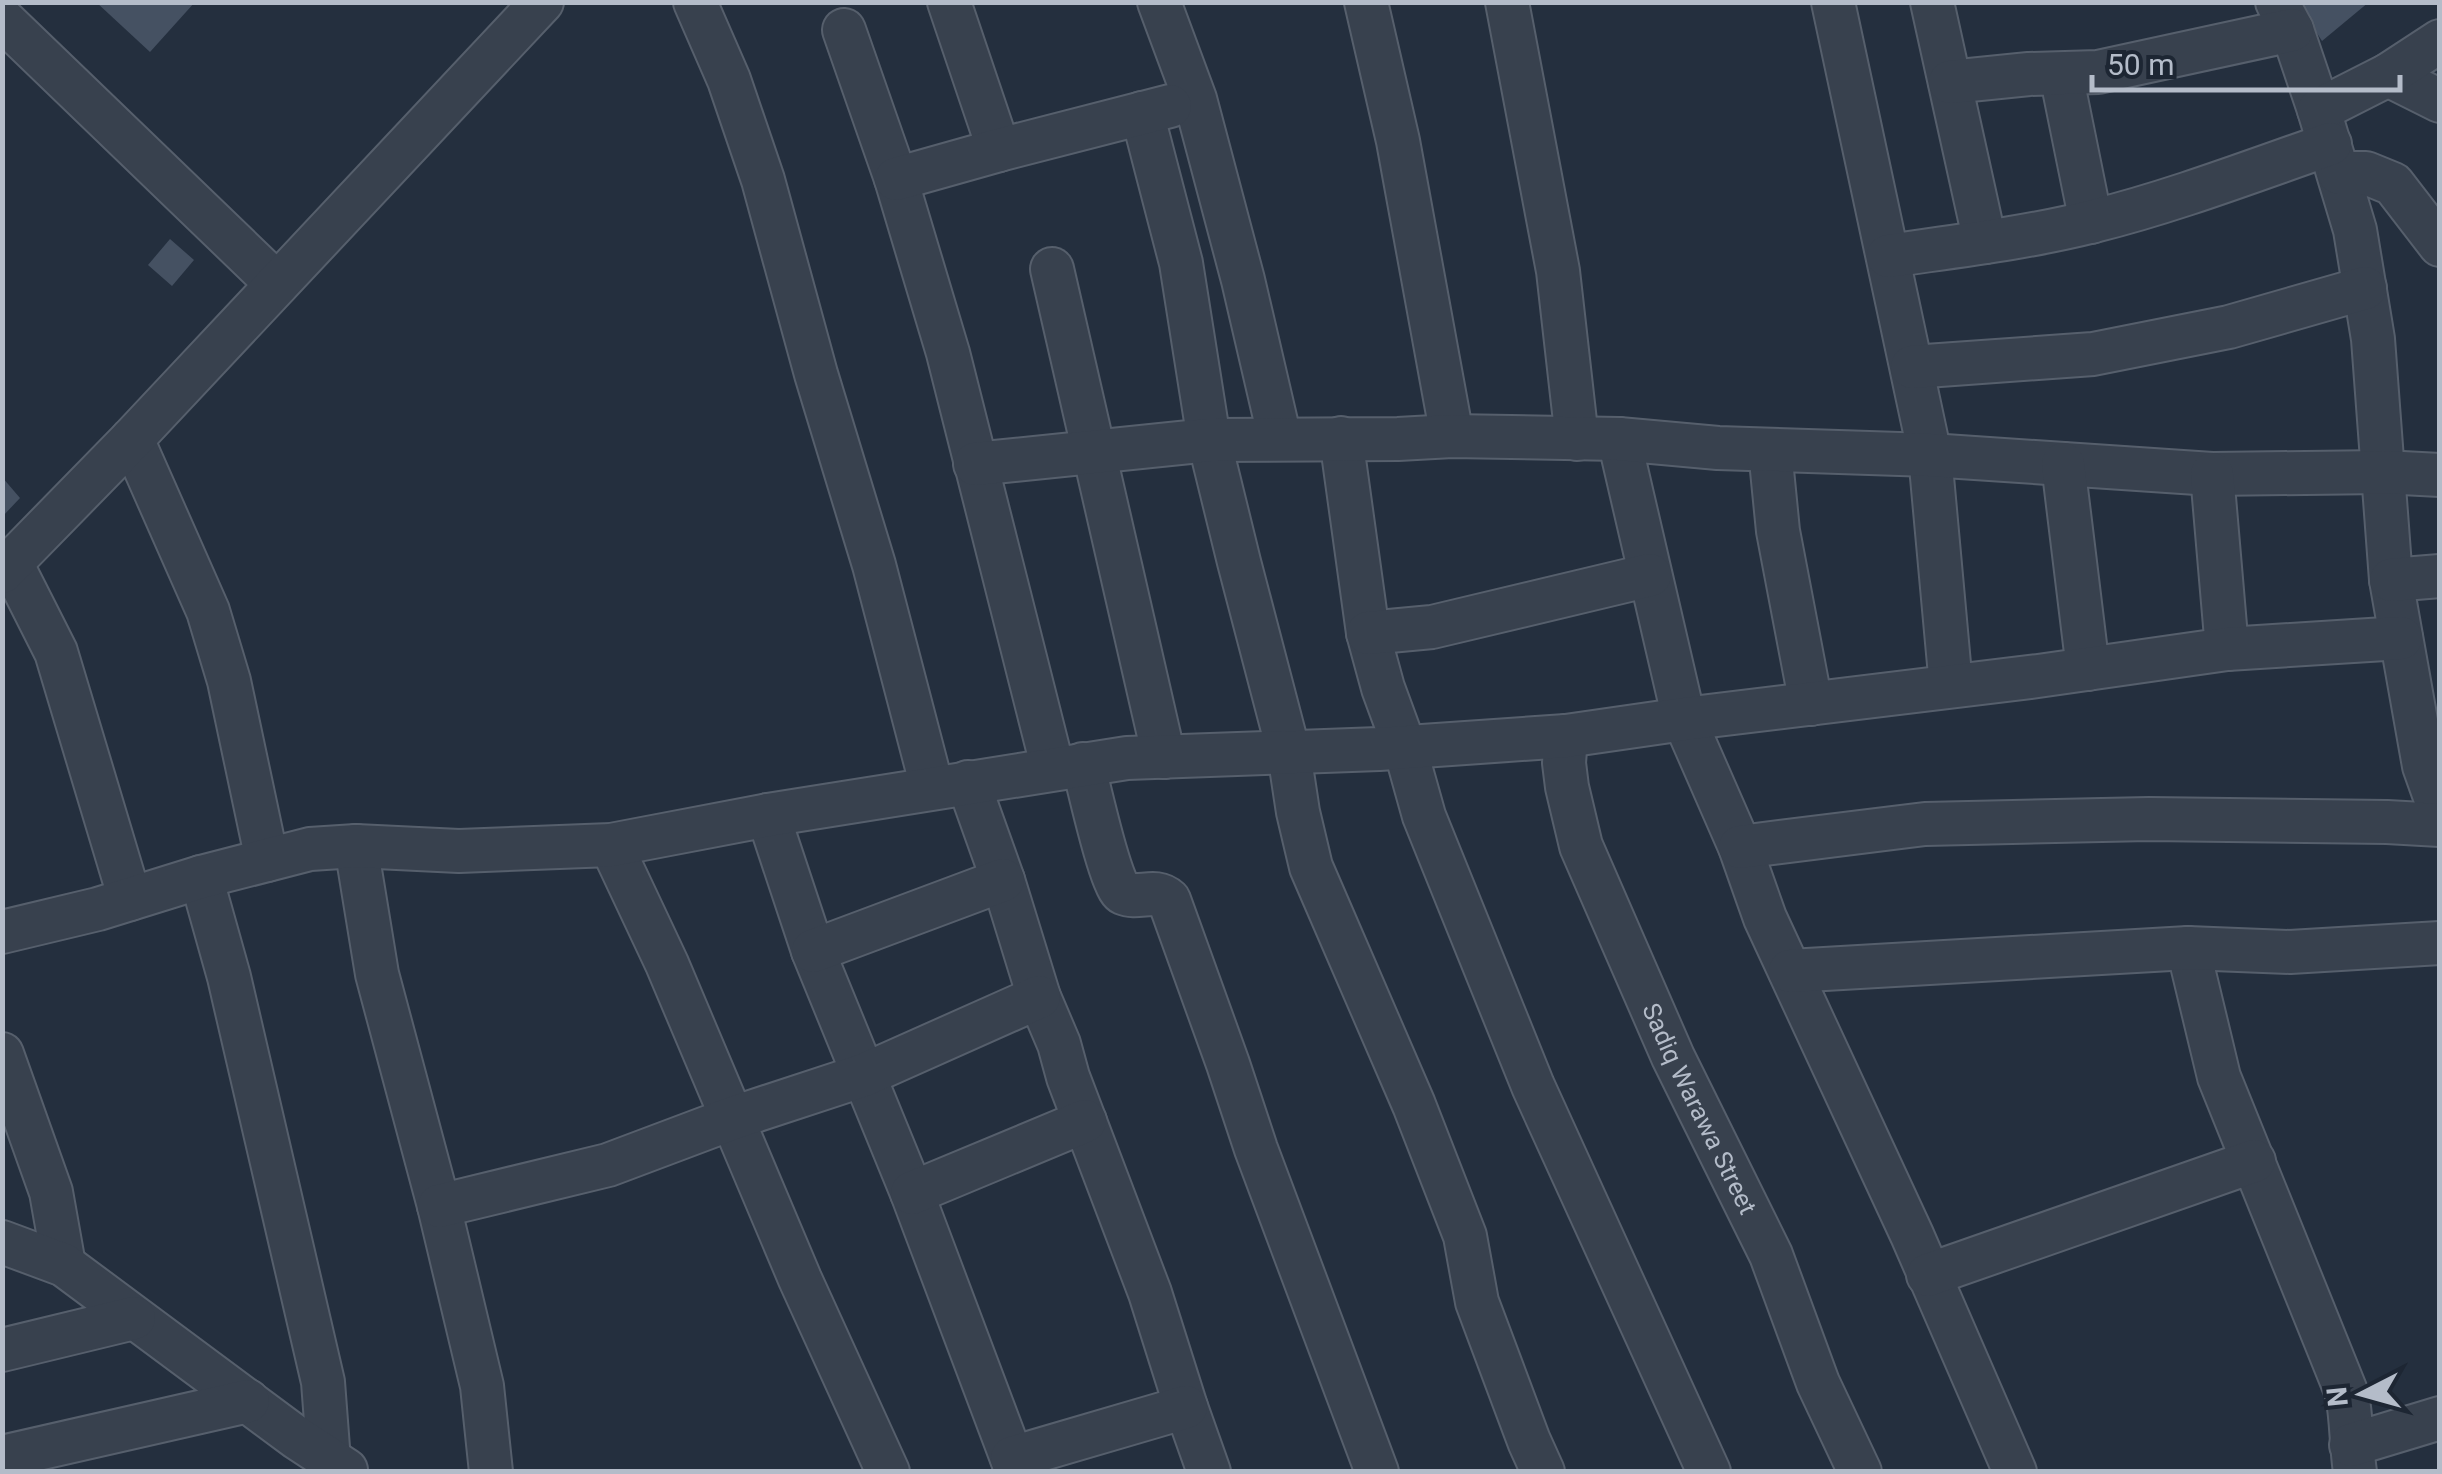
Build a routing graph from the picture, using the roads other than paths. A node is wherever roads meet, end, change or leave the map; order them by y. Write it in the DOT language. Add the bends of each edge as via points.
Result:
graph roads {
  1 [pos="542,2"];
  2 [pos="695,2"];
  3 [pos="949,2"];
  4 [pos="1158,2"];
  5 [pos="1366,2"];
  6 [pos="1507,2"];
  7 [pos="1832,2"];
  8 [pos="1932,2"];
  9 [pos="2284,16"];
  10 [pos="2,19"];
  11 [pos="844,30"];
  12 [pos="2440,41"];
  13 [pos="2061,74"];
  14 [pos="2388,75"];
  15 [pos="1950,82"];
  16 [pos="1195,99"];
  17 [pos="2440,100"];
  18 [pos="1142,113"];
  19 [pos="2329,142"];
  20 [pos="999,150"];
  21 [pos="896,179"];
  22 [pos="2091,222"];
  23 [pos="1985,242"];
  24 [pos="2440,246"];
  25 [pos="1888,256"];
  26 [pos="1052,269"];
  27 [pos="277,284"];
  28 [pos="2364,288"];
  29 [pos="1912,367"];
  30 [pos="1452,436"];
  31 [pos="1341,438"];
  32 [pos="132,439"];
  33 [pos="1280,439"];
  34 [pos="1598,439"];
  35 [pos="1209,440"];
  36 [pos="1093,450"];
  37 [pos="1770,450"];
  38 [pos="1930,456"];
  39 [pos="975,464"];
  40 [pos="2063,464"];
  41 [pos="2382,472"];
  42 [pos="2212,474"];
  43 [pos="2440,476"];
  44 [pos="7,567"];
  45 [pos="1650,575"];
  46 [pos="2440,576"];
  47 [pos="2391,580"];
  48 [pos="1368,633"];
  49 [pos="2402,638"];
  50 [pos="2227,650"];
  51 [pos="2088,669"];
  52 [pos="1950,686"];
  53 [pos="1811,704"];
  54 [pos="1684,718"];
  55 [pos="1566,736"];
  56 [pos="2430,744"];
  57 [pos="1404,748"];
  58 [pos="1290,752"];
  59 [pos="1164,757"];
  60 [pos="1068,766"];
  61 [pos="950,785"];
  62 [pos="2440,811"];
  63 [pos="768,815"];
  64 [pos="2440,825"];
  65 [pos="611,845"];
  66 [pos="356,846"];
  67 [pos="1740,848"];
  68 [pos="267,860"];
  69 [pos="201,877"];
  70 [pos="1003,880"];
  71 [pos="130,899"];
  72 [pos="2,932"];
  73 [pos="2440,943"];
  74 [pos="2188,948"];
  75 [pos="813,951"];
  76 [pos="1790,971"];
  77 [pos="1039,997"];
  78 [pos="2,1054"];
  79 [pos="864,1075"];
  80 [pos="733,1118"];
  81 [pos="1085,1121"];
  82 [pos="2254,1161"];
  83 [pos="912,1193"];
  84 [pos="439,1206"];
  85 [pos="2,1242"];
  86 [pos="64,1265"];
  87 [pos="1928,1274"];
  88 [pos="134,1318"];
  89 [pos="2,1350"];
  90 [pos="248,1401"];
  91 [pos="1186,1407"];
  92 [pos="2440,1418"];
  93 [pos="2,1457"];
  94 [pos="2353,1458"];
  95 [pos="318,1460"];
  96 [pos="1015,1465"];
  97 [pos="491,1472"];
  98 [pos="888,1472"];
  99 [pos="1209,1472"];
  100 [pos="1377,1472"];
  101 [pos="1542,1472"];
  102 [pos="1710,1472"];
  103 [pos="1860,1472"];
  104 [pos="2016,1472"];
  1 -- 27 [label="street"];
  2 -- 61 [label="street" via="763,180 874,565"];
  3 -- 20 [label="street"];
  4 -- 16 [label="street"];
  5 -- 30 [label="street"];
  6 -- 34 [label="street" via="1558,272"];
  7 -- 25 [label="street"];
  8 -- 15 [label="street"];
  9 -- 13 [label="street" via="2098,72"];
  9 -- 19 [label="street"];
  10 -- 27 [label="street"];
  11 -- 21 [label="street"];
  12 -- 14 [label="street"];
  13 -- 15 [label="street"];
  13 -- 22 [label="street"];
  14 -- 17 [label="street"];
  14 -- 19 [label="street"];
  15 -- 23 [label="street"];
  16 -- 18 [label="street"];
  16 -- 33 [label="street"];
  18 -- 20 [label="street"];
  18 -- 35 [label="street" via="1181,262"];
  19 -- 22 [label="street"];
  19 -- 24 [label="street" via="2366,173 2393,184"];
  19 -- 28 [label="street"];
  20 -- 21 [label="street"];
  21 -- 39 [label="street"];
  22 -- 23 [label="street"];
  23 -- 25 [label="street"];
  25 -- 29 [label="street"];
  26 -- 36 [label="street"];
  27 -- 32 [label="street"];
  28 -- 29 [label="street" via="2229,327 2093,354"];
  28 -- 41 [label="street"];
  29 -- 38 [label="street"];
  30 -- 31 [label="street"];
  30 -- 34 [label="street"];
  31 -- 33 [label="street"];
  31 -- 48 [label="street"];
  32 -- 44 [label="street"];
  32 -- 68 [label="street" via="208,612"];
  33 -- 35 [label="street"];
  34 -- 37 [label="street"];
  34 -- 45 [label="street"];
  35 -- 36 [label="street"];
  35 -- 58 [label="street"];
  36 -- 39 [label="street"];
  36 -- 59 [label="street"];
  37 -- 38 [label="street"];
  37 -- 53 [label="street" via="1778,532"];
  38 -- 40 [label="street"];
  38 -- 52 [label="street"];
  39 -- 60 [label="street"];
  40 -- 42 [label="street"];
  40 -- 51 [label="street"];
  41 -- 42 [label="street"];
  41 -- 43 [label="street"];
  41 -- 47 [label="street"];
  42 -- 50 [label="street"];
  44 -- 71 [label="street" via="56,652"];
  45 -- 48 [label="street" via="1432,627"];
  45 -- 54 [label="street"];
  46 -- 47 [label="street"];
  47 -- 49 [label="street"];
  48 -- 57 [label="street"];
  49 -- 50 [label="street"];
  49 -- 56 [label="street"];
  50 -- 51 [label="street"];
  51 -- 52 [label="street"];
  52 -- 53 [label="street"];
  53 -- 54 [label="street"];
  54 -- 55 [label="street"];
  54 -- 67 [label="street"];
  55 -- 57 [label="street"];
  55 -- 103 [label="street, Sadiq Warawa Street" via="1564,763 1581,846 1673,1057 1772,1255 1818,1383"];
  56 -- 62 [label="street" via="2424,766"];
  57 -- 58 [label="street"];
  57 -- 102 [label="street" via="1440,858 1533,1086"];
  58 -- 59 [label="street"];
  58 -- 101 [label="street" via="1311,867 1465,1236 1477,1302"];
  59 -- 60 [label="street"];
  60 -- 61 [label="street"];
  60 -- 100 [label="street" via="1119,890 1169,900"];
  61 -- 63 [label="street"];
  61 -- 70 [label="street"];
  63 -- 65 [label="street"];
  63 -- 75 [label="street"];
  64 -- 67 [label="street" via="2149,819 1925,824"];
  65 -- 66 [label="street" via="459,851"];
  65 -- 80 [label="street"];
  66 -- 68 [label="street"];
  66 -- 84 [label="street" via="377,974"];
  67 -- 76 [label="street"];
  68 -- 69 [label="street"];
  69 -- 71 [label="street"];
  69 -- 95 [label="street" via="323,1382"];
  70 -- 75 [label="street"];
  70 -- 77 [label="street"];
  71 -- 72 [label="street"];
  73 -- 74 [label="street" via="2290,952"];
  74 -- 76 [label="street"];
  74 -- 82 [label="street" via="2219,1077"];
  75 -- 79 [label="street"];
  76 -- 87 [label="street"];
  77 -- 79 [label="street"];
  77 -- 81 [label="street"];
  78 -- 86 [label="street" via="51,1192"];
  79 -- 80 [label="street"];
  79 -- 83 [label="street"];
  80 -- 84 [label="street" via="580,1174"];
  80 -- 98 [label="street"];
  81 -- 83 [label="street"];
  81 -- 91 [label="street"];
  82 -- 87 [label="street"];
  82 -- 94 [label="street" via="2347,1394"];
  83 -- 96 [label="street"];
  84 -- 97 [label="street" via="482,1386"];
  85 -- 86 [label="street"];
  86 -- 88 [label="street"];
  87 -- 104 [label="street"];
  88 -- 89 [label="street"];
  88 -- 90 [label="street"];
  90 -- 93 [label="street"];
  90 -- 95 [label="street"];
  91 -- 96 [label="street"];
  91 -- 99 [label="street"];
  92 -- 94 [label="street"];
}
